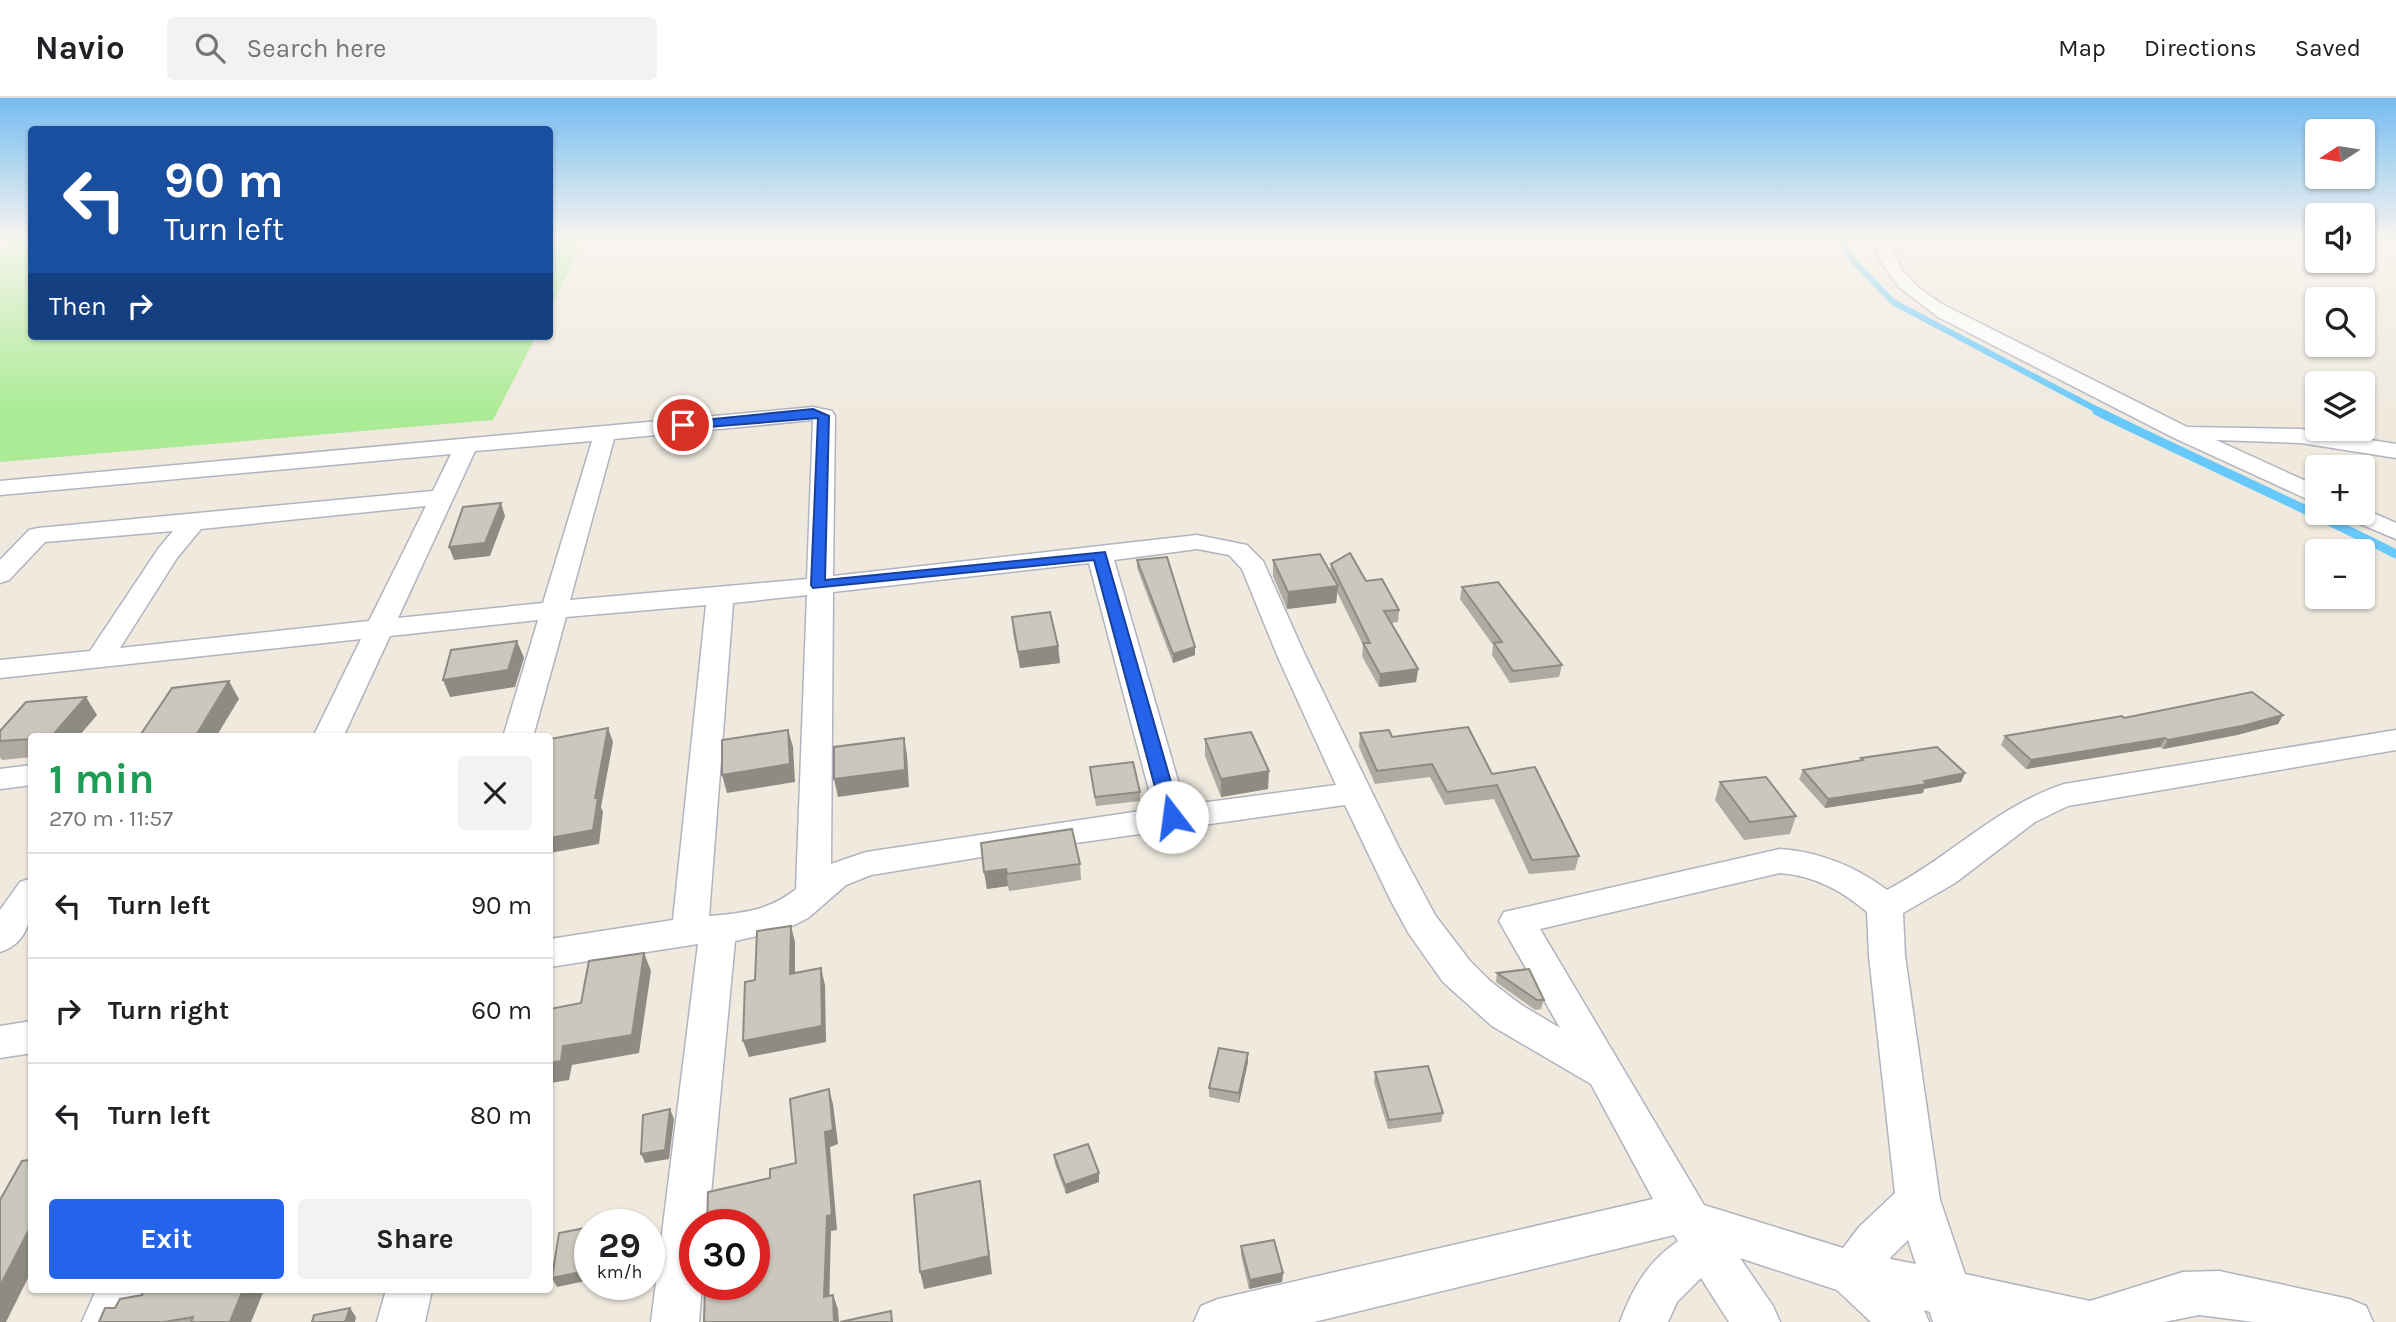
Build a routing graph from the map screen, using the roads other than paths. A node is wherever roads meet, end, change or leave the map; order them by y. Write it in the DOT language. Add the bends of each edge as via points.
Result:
graph roads {
  1 [pos="1920,296"];
  2 [pos="605,433"];
  3 [pos="2182,433"];
  4 [pos="467,444"];
  5 [pos="2396,451"];
  6 [pos="0,488"];
  7 [pos="2305,489"];
  8 [pos="440,497"];
  9 [pos="194,522"];
  10 [pos="2375,522"];
  11 [pos="2396,532"];
  12 [pos="1100,555"];
  13 [pos="0,575"];
  14 [pos="818,585"];
  15 [pos="720,596"];
  16 [pos="552,610"];
  17 [pos="377,629"];
  18 [pos="101,656"];
  19 [pos="0,668"];
  20 [pos="330,733"];
  21 [pos="519,733"];
  22 [pos="2396,740"];
  23 [pos="28,776"];
  24 [pos="0,779"];
  25 [pos="1356,793"];
  26 [pos="1172,817"];
  27 [pos="813,896"];
  28 [pos="28,897"];
  29 [pos="1885,907"];
  30 [pos="704,930"];
  31 [pos="0,938"];
  32 [pos="553,953"];
  33 [pos="28,1038"];
  34 [pos="0,1042"];
  35 [pos="1606,1073"];
  36 [pos="1918,1200"];
  37 [pos="1694,1227"];
  38 [pos="1852,1273"];
  39 [pos="119,1293"];
  40 [pos="408,1293"];
  41 [pos="1953,1308"];
  42 [pos="106,1322"];
  43 [pos="401,1322"];
  44 [pos="676,1322"];
  45 [pos="1218,1322"];
  46 [pos="1644,1322"];
  47 [pos="1756,1322"];
  48 [pos="1905,1322"];
  49 [pos="2087,1322"];
  50 [pos="2095,1322"];
  51 [pos="2349,1322"];
  1 -- 3 [label="street"];
  2 -- 4 [label="street"];
  2 -- 14 [label="street" via="822,415"];
  2 -- 16 [label="street"];
  3 -- 5 [label="street" via="2301,436"];
  3 -- 7 [label="street"];
  4 -- 6 [label="street"];
  4 -- 8 [label="street"];
  8 -- 9 [label="street"];
  8 -- 17 [label="street"];
  9 -- 13 [label="street" via="38,535"];
  9 -- 18 [label="street" via="167,554"];
  10 -- 11 [label="street"];
  12 -- 14 [label="street"];
  12 -- 25 [label="street" via="1197,542 1227,546 1245,556 1254,566"];
  12 -- 26 [label="street"];
  14 -- 15 [label="street"];
  14 -- 27 [label="street"];
  15 -- 16 [label="street"];
  15 -- 30 [label="street"];
  16 -- 17 [label="street"];
  16 -- 21 [label="street"];
  17 -- 18 [label="street"];
  17 -- 20 [label="street"];
  18 -- 19 [label="street"];
  22 -- 29 [label="street" via="2053,798 2033,806 1948,871"];
  23 -- 24 [label="street"];
  25 -- 26 [label="street"];
  25 -- 35 [label="street" via="1408,901 1437,946 1476,992 1511,1018"];
  26 -- 27 [label="street" via="866,864 834,876"];
  27 -- 30 [label="street" via="771,921"];
  28 -- 31 [label="street"];
  29 -- 35 [label="street" via="1847,878 1813,864 1780,862 1517,922"];
  29 -- 36 [label="street"];
  30 -- 32 [label="street"];
  30 -- 44 [label="street"];
  33 -- 34 [label="street"];
  35 -- 37 [label="street"];
  36 -- 38 [label="street" via="1875,1242"];
  36 -- 41 [label="street"];
  37 -- 38 [label="street"];
  37 -- 45 [label="street"];
  37 -- 46 [label="street"];
  37 -- 47 [label="street"];
  38 -- 41 [label="street"];
  38 -- 48 [label="street"];
  39 -- 42 [label="street"];
  40 -- 43 [label="street"];
  41 -- 49 [label="street"];
  50 -- 51 [label="street" via="2185,1293 2267,1302"];
}
